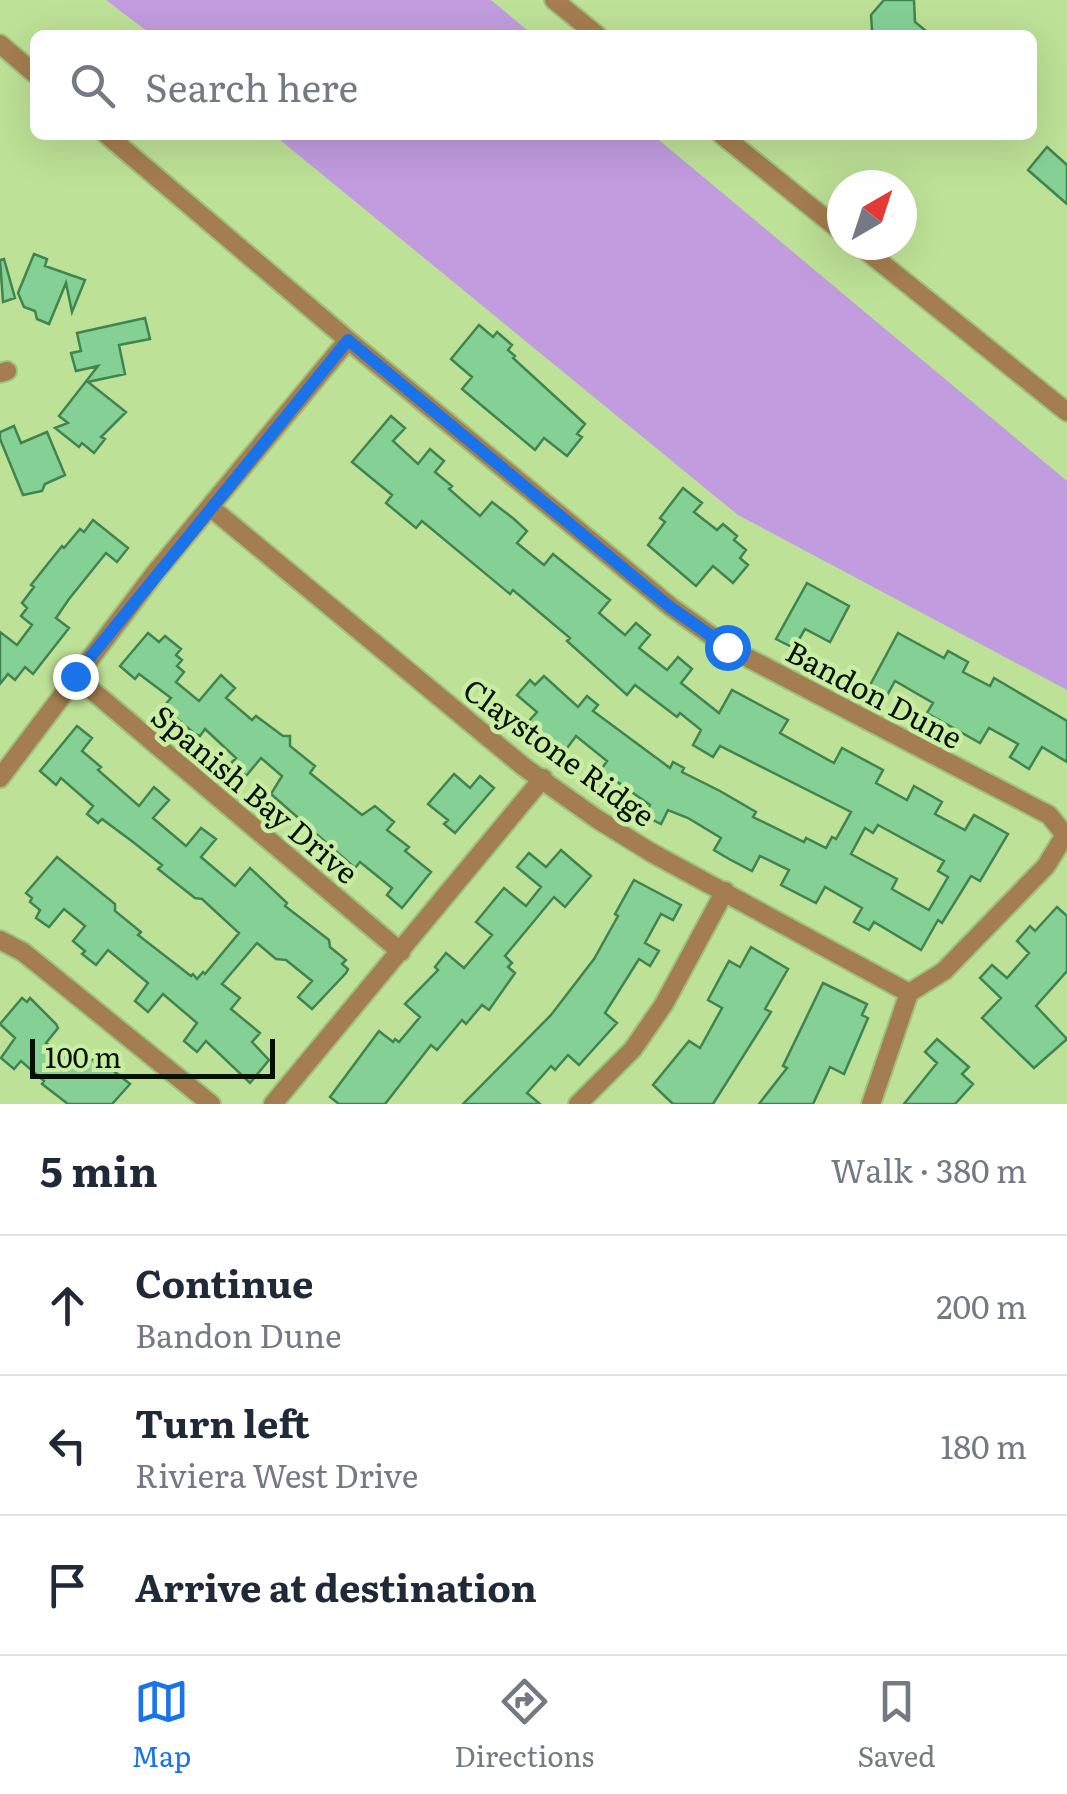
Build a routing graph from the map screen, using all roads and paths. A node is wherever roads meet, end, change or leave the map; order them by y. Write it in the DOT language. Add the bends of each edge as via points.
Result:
graph roads {
  1 [pos="554,0"];
  2 [pos="591,30"];
  3 [pos="0,44"];
  4 [pos="30,70"];
  5 [pos="113,140"];
  6 [pos="728,140"];
  7 [pos="827,220"];
  8 [pos="878,260"];
  9 [pos="348,340"];
  10 [pos="1067,412"];
  11 [pos="210,507"];
  12 [pos="75,676"];
  13 [pos="0,778"];
  14 [pos="544,778"];
  15 [pos="1065,836"];
  16 [pos="725,890"];
  17 [pos="0,940"];
  18 [pos="401,952"];
  19 [pos="909,994"];
  20 [pos="210,1104"];
  21 [pos="273,1104"];
  22 [pos="578,1104"];
  23 [pos="871,1104"];
  1 -- 2 [label="street"];
  3 -- 4 [label="street"];
  5 -- 9 [label="street, Bandon Dune"];
  6 -- 7 [label="street"];
  8 -- 10 [label="street"];
  9 -- 11 [label="street"];
  9 -- 15 [label="street, Bandon Dune" via="727,647 1048,815"];
  11 -- 12 [label="street"];
  11 -- 14 [label="street, Claystone Ridge"];
  12 -- 13 [label="street"];
  12 -- 18 [label="street, Spanish Bay Drive"];
  14 -- 16 [label="street, Claystone Ridge" via="597,819"];
  14 -- 18 [label="street"];
  15 -- 19 [label="street" via="1046,866 944,971"];
  16 -- 19 [label="street, Claystone Ridge"];
  16 -- 22 [label="street" via="664,1004 633,1049"];
  17 -- 20 [label="street"];
  18 -- 21 [label="street"];
  19 -- 23 [label="street"];
}
